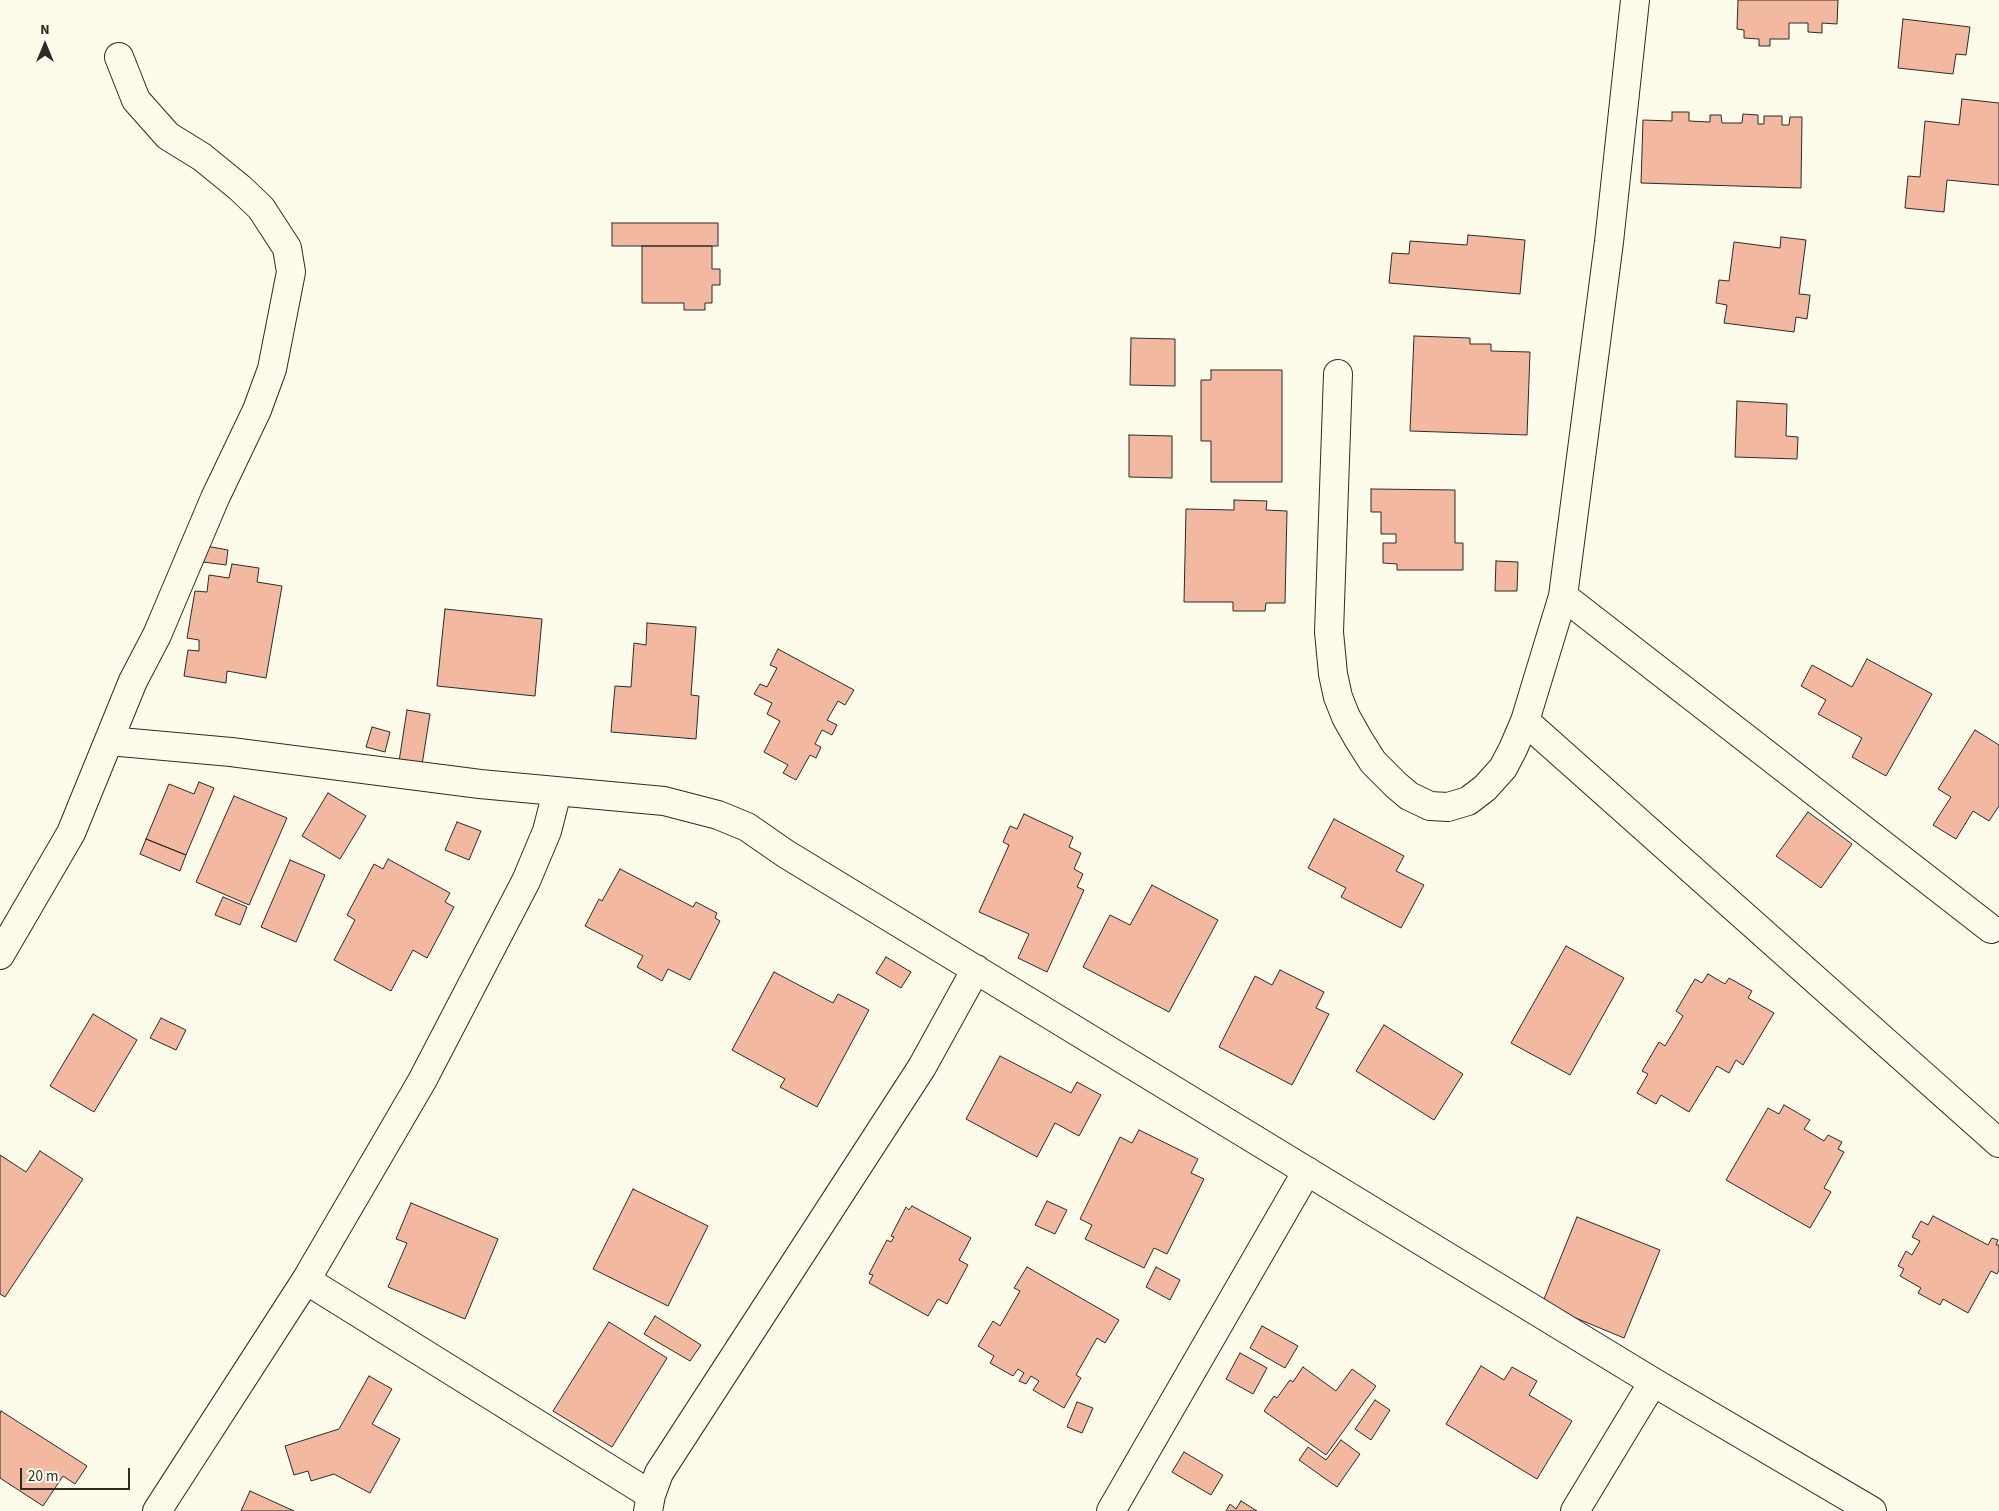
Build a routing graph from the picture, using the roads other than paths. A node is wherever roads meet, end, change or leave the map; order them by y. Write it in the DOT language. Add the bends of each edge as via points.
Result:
graph roads {
  1 [pos="1635,0"];
  2 [pos="119,57"];
  3 [pos="1338,374"];
  4 [pos="1564,596"];
  5 [pos="1525,721"];
  6 [pos="109,741"];
  7 [pos="557,792"];
  8 [pos="1992,929"];
  9 [pos="0,955"];
  10 [pos="976,969"];
  11 [pos="1999,1142"];
  12 [pos="1307,1171"];
  13 [pos="306,1280"];
  14 [pos="1653,1382"];
  15 [pos="650,1503"];
  16 [pos="157,1511"];
  17 [pos="1111,1511"];
  18 [pos="1575,1511"];
  19 [pos="1872,1511"];
  1 -- 4 [label="street" via="1609,242"];
  2 -- 6 [label="street" via="136,100 168,136 202,157 261,208 287,248 291,272 272,369 257,410 215,498 157,635 133,681"];
  3 -- 5 [label="street" via="1329,632 1333,674 1346,717 1373,762 1396,785 1409,796 1430,806 1448,807 1468,801 1503,768"];
  4 -- 5 [label="street"];
  4 -- 8 [label="street"];
  5 -- 11 [label="street"];
  6 -- 7 [label="street" via="240,753"];
  6 -- 9 [label="street" via="71,833"];
  7 -- 10 [label="street" via="664,801 718,815 747,827"];
  7 -- 13 [label="street" via="547,831 526,881 486,959 422,1081"];
  10 -- 12 [label="street"];
  10 -- 15 [label="street" via="922,1066 659,1473"];
  12 -- 14 [label="street"];
  12 -- 17 [label="street"];
  13 -- 15 [label="street"];
  13 -- 16 [label="street"];
  14 -- 18 [label="street"];
  14 -- 19 [label="street"];
}
